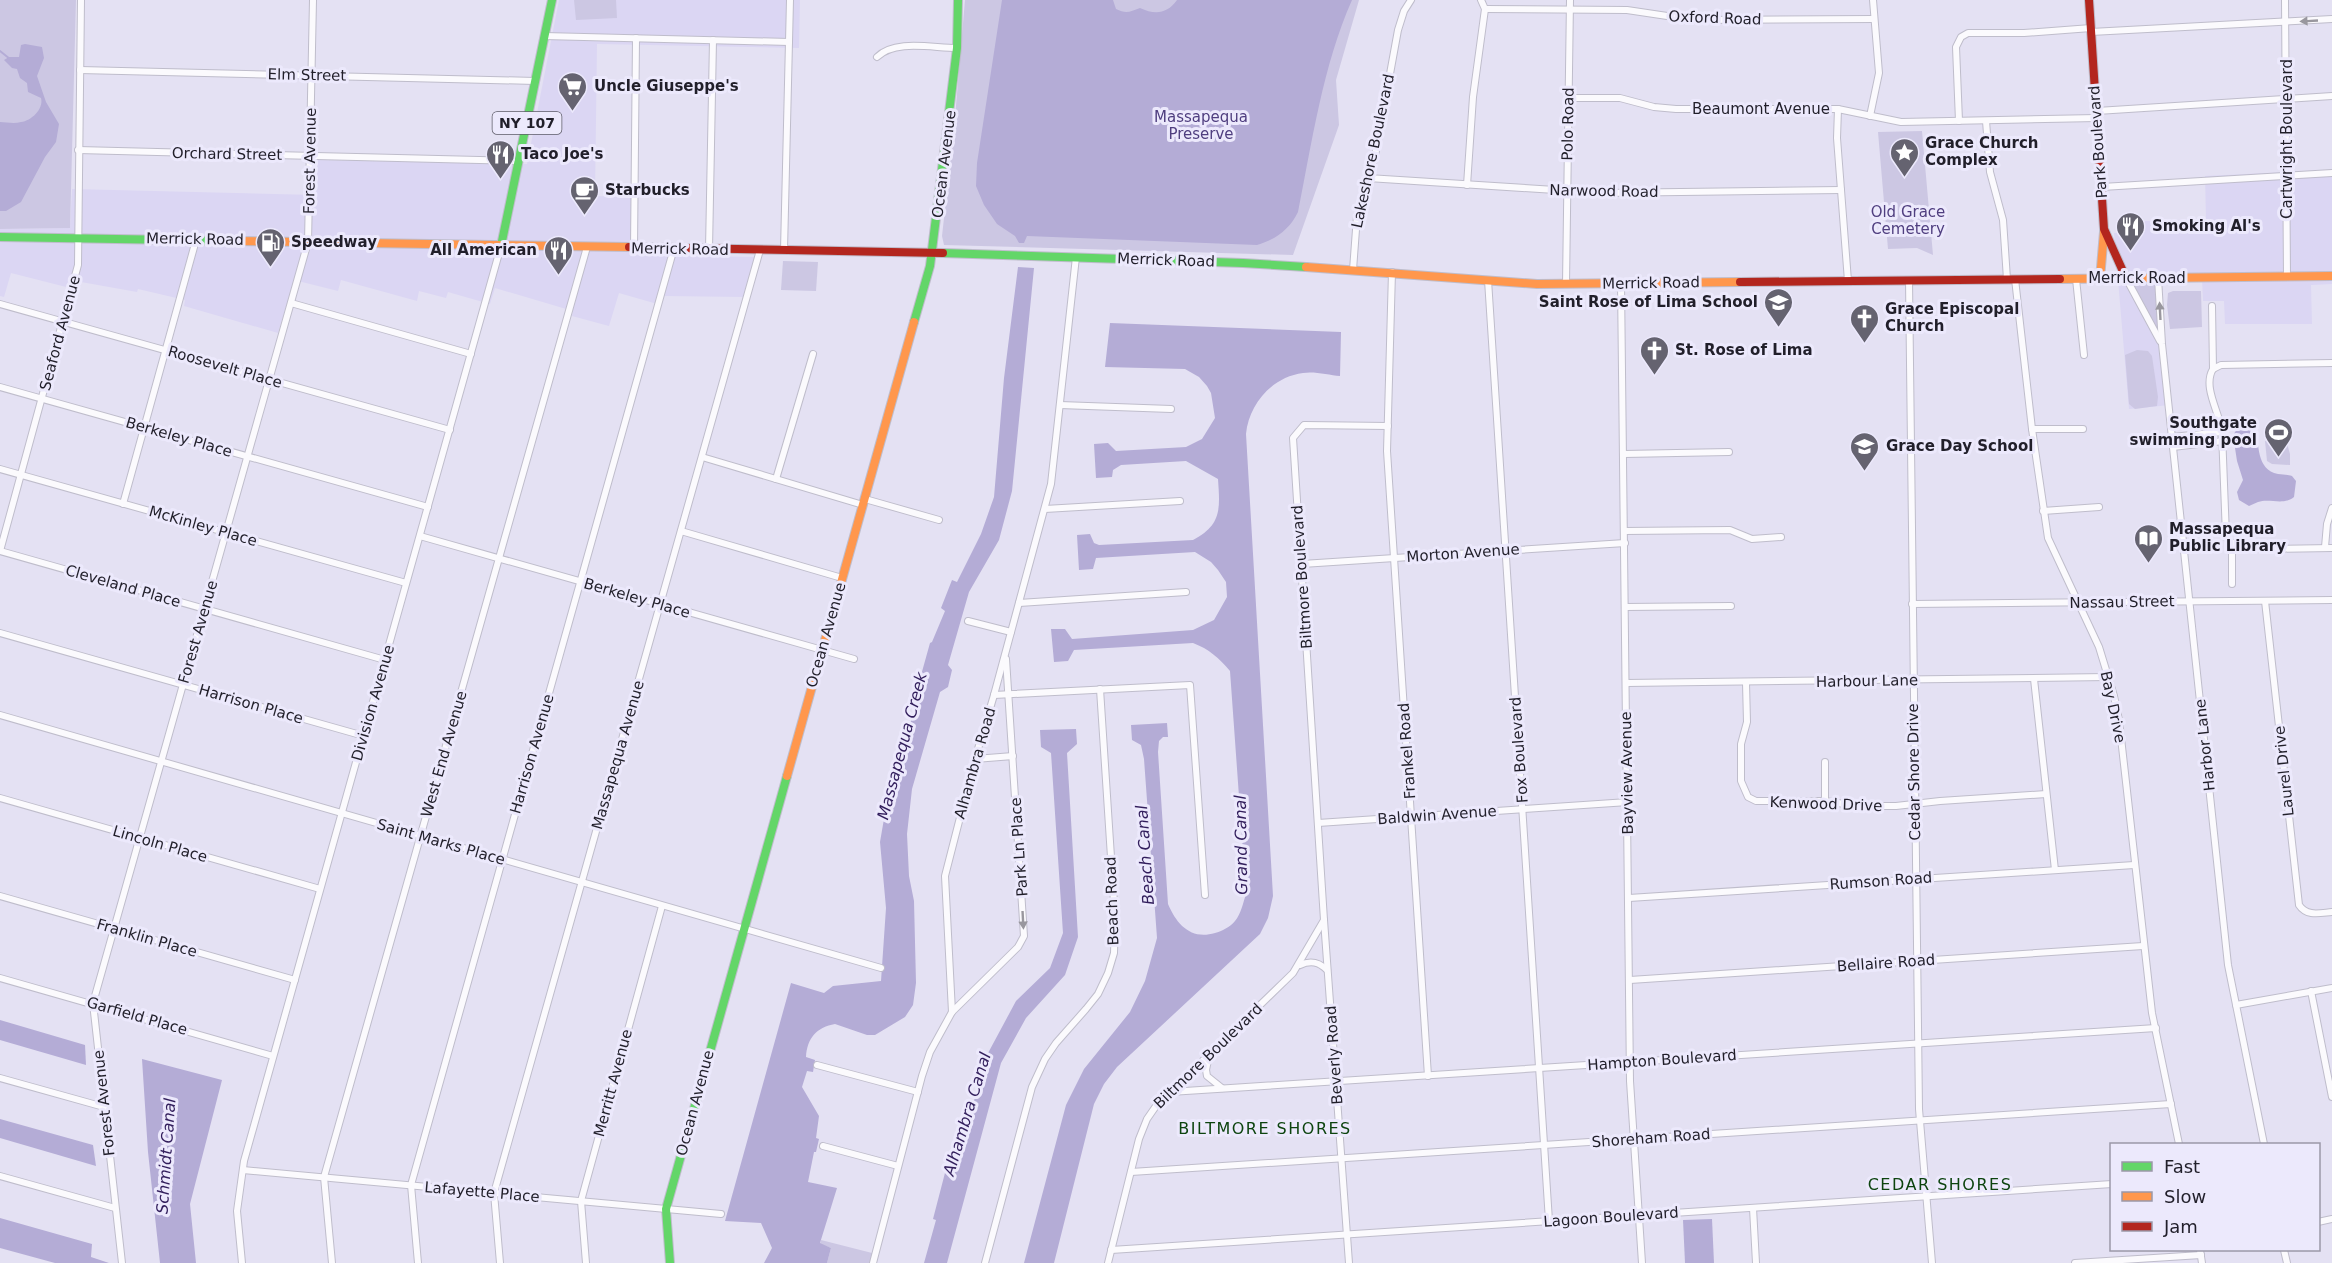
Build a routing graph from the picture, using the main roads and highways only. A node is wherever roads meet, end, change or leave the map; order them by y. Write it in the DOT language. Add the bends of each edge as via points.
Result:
graph roads {
  1 [pos="552,0"];
  2 [pos="958,0"];
  3 [pos="2089,0"];
  4 [pos="2104,229"];
  5 [pos="0,237"];
  6 [pos="501,246"];
  7 [pos="933,252"];
  8 [pos="2332,276"];
  9 [pos="2126,278"];
  10 [pos="2100,279"];
  11 [pos="670,1263"];
  1 -- 6 [label="main road, NY 107"];
  2 -- 7 [label="main road, Ocean Avenue" via="957,48"];
  3 -- 4 [label="main road, Park Boulevard"];
  4 -- 9 [label="main road, Park Boulevard"];
  4 -- 10 [label="main road"];
  5 -- 6 [label="main road, Merrick Road"];
  6 -- 7 [label="main road, Merrick Road"];
  7 -- 10 [label="main road, Merrick Road" via="1243,263 1566,284"];
  7 -- 11 [label="main road, Ocean Avenue" via="666,1209"];
  8 -- 9 [label="main road, Merrick Road"];
  9 -- 10 [label="main road, Merrick Road"];
}
